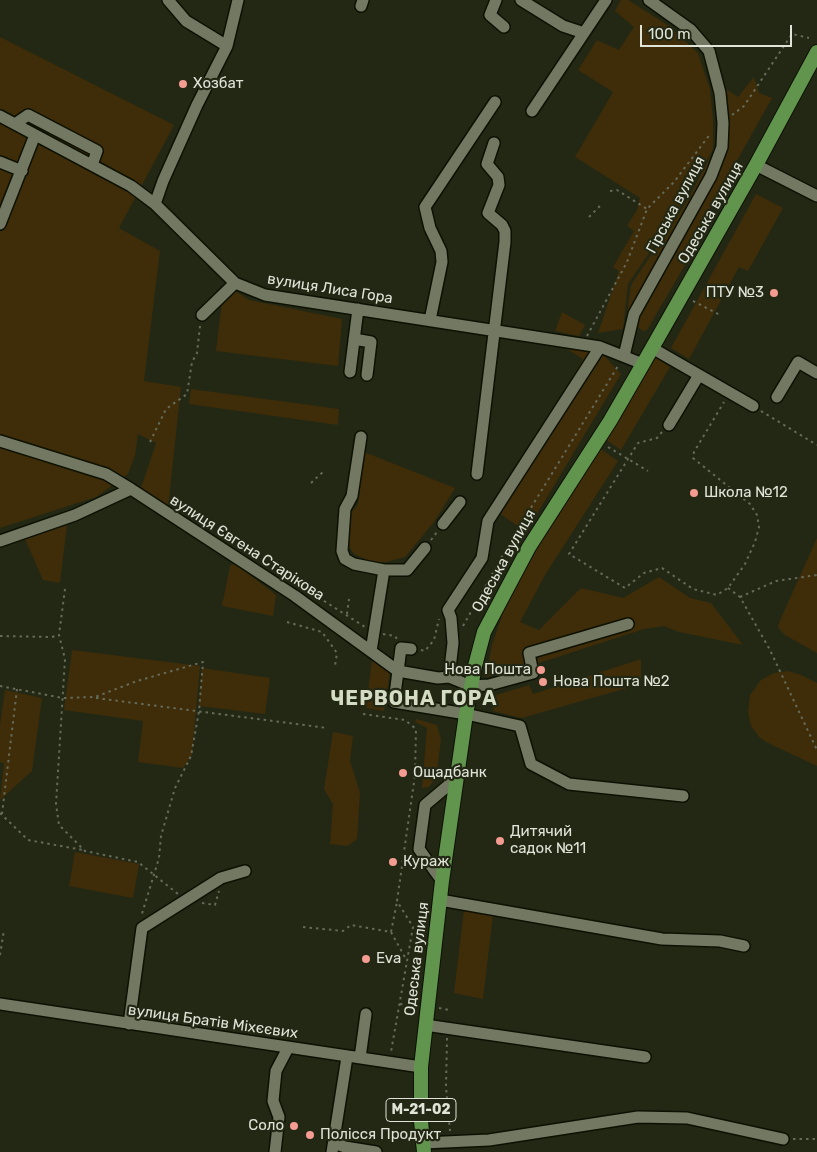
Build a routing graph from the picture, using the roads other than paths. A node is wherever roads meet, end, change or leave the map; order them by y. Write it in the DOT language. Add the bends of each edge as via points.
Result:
graph roads {
  1 [pos="168,0"];
  2 [pos="238,0"];
  3 [pos="496,0"];
  4 [pos="521,0"];
  5 [pos="606,0"];
  6 [pos="649,0"];
  7 [pos="504,27"];
  8 [pos="584,33"];
  9 [pos="227,46"];
  10 [pos="817,52"];
  11 [pos="495,102"];
  12 [pos="532,111"];
  13 [pos="0,116"];
  14 [pos="15,124"];
  15 [pos="35,135"];
  16 [pos="494,143"];
  17 [pos="0,162"];
  18 [pos="92,165"];
  19 [pos="756,165"];
  20 [pos="22,171"];
  21 [pos="817,196"];
  22 [pos="156,204"];
  23 [pos="1,217"];
  24 [pos="235,283"];
  25 [pos="358,309"];
  26 [pos="202,314"];
  27 [pos="430,320"];
  28 [pos="494,332"];
  29 [pos="354,339"];
  30 [pos="600,347"];
  31 [pos="652,348"];
  32 [pos="624,356"];
  33 [pos="643,364"];
  34 [pos="350,372"];
  35 [pos="817,373"];
  36 [pos="366,375"];
  37 [pos="699,375"];
  38 [pos="777,397"];
  39 [pos="753,406"];
  40 [pos="669,425"];
  41 [pos="360,437"];
  42 [pos="0,441"];
  43 [pos="477,474"];
  44 [pos="131,489"];
  45 [pos="460,502"];
  46 [pos="443,524"];
  47 [pos="0,541"];
  48 [pos="425,548"];
  49 [pos="384,570"];
  50 [pos="628,624"];
  51 [pos="406,648"];
  52 [pos="371,651"];
  53 [pos="398,671"];
  54 [pos="449,677"];
  55 [pos="471,686"];
  56 [pos="466,714"];
  57 [pos="457,778"];
  58 [pos="683,796"];
  59 [pos="245,871"];
  60 [pos="442,881"];
  61 [pos="440,900"];
  62 [pos="744,946"];
  63 [pos="0,1004"];
  64 [pos="366,1014"];
  65 [pos="129,1024"];
  66 [pos="426,1025"];
  67 [pos="288,1048"];
  68 [pos="347,1056"];
  69 [pos="645,1057"];
  70 [pos="360,1058"];
  71 [pos="421,1067"];
  72 [pos="783,1139"];
  73 [pos="333,1147"];
  74 [pos="424,1147"];
  75 [pos="275,1152"];
  76 [pos="376,1152"];
  1 -- 9 [label="street" via="186,21"];
  2 -- 9 [label="street"];
  3 -- 7 [label="street" via="490,15"];
  4 -- 8 [label="street" via="563,26"];
  5 -- 8 [label="street"];
  6 -- 32 [label="street, Гірська вулиця" via="691,30 709,51 720,93 722,147 711,176 634,314"];
  8 -- 12 [label="street"];
  9 -- 22 [label="street" via="194,112"];
  10 -- 19 [label="main road, Одеська вулиця"];
  11 -- 27 [label="street" via="424,207 442,262"];
  13 -- 14 [label="street, вулиця Лиса Гора"];
  14 -- 15 [label="street, вулиця Лиса Гора"];
  14 -- 18 [label="street" via="28,115 97,151"];
  15 -- 18 [label="street, вулиця Лиса Гора"];
  15 -- 20 [label="street"];
  16 -- 28 [label="street" via="487,164 498,177 500,186 488,213 505,230"];
  17 -- 20 [label="street"];
  18 -- 22 [label="street, вулиця Лиса Гора"];
  19 -- 21 [label="street"];
  19 -- 31 [label="main road, Одеська вулиця"];
  20 -- 23 [label="street"];
  22 -- 24 [label="street, вулиця Лиса Гора"];
  24 -- 25 [label="street, вулиця Лиса Гора" via="265,295"];
  24 -- 26 [label="street"];
  25 -- 27 [label="street, вулиця Лиса Гора"];
  25 -- 29 [label="street"];
  27 -- 28 [label="street, вулиця Лиса Гора"];
  28 -- 30 [label="street, вулиця Лиса Гора"];
  28 -- 43 [label="street"];
  29 -- 34 [label="street"];
  29 -- 36 [label="street" via="371,342"];
  30 -- 32 [label="street, вулиця Лиса Гора"];
  30 -- 54 [label="street" via="488,521 482,558 448,610 452,618 453,643"];
  31 -- 33 [label="main road, Одеська вулиця"];
  31 -- 37 [label="street"];
  32 -- 33 [label="street, вулиця Лиса Гора"];
  33 -- 55 [label="main road, Одеська вулиця" via="497,604 482,639"];
  35 -- 38 [label="street" via="798,362"];
  37 -- 39 [label="street"];
  37 -- 40 [label="street"];
  41 -- 49 [label="street" via="352,496 345,509 342,551 344,559 354,564"];
  42 -- 44 [label="street, вулиця Євгена Старікова" via="106,474"];
  44 -- 47 [label="street" via="75,515"];
  44 -- 52 [label="street, вулиця Євгена Старікова" via="258,571"];
  45 -- 46 [label="street"];
  48 -- 49 [label="street" via="407,570"];
  49 -- 52 [label="street"];
  50 -- 55 [label="street" via="529,653 533,673"];
  51 -- 53 [label="street"];
  52 -- 53 [label="street, вулиця Євгена Старікова"];
  53 -- 54 [label="street, вулиця Євгена Старікова"];
  53 -- 56 [label="street" via="394,702"];
  54 -- 55 [label="street, вулиця Євгена Старікова"];
  55 -- 56 [label="main road, Одеська вулиця"];
  56 -- 57 [label="main road, Одеська вулиця"];
  56 -- 58 [label="street" via="520,726 531,764 569,784"];
  57 -- 60 [label="main road, Одеська вулиця"];
  57 -- 60 [label="street" via="425,805 419,849"];
  59 -- 65 [label="street" via="221,878 142,928"];
  60 -- 61 [label="main road, Одеська вулиця"];
  61 -- 62 [label="street" via="662,939 720,941"];
  61 -- 66 [label="main road, Одеська вулиця"];
  63 -- 65 [label="street, вулиця Братів Міхєєвих"];
  64 -- 70 [label="street"];
  65 -- 67 [label="street, вулиця Братів Міхєєвих"];
  66 -- 69 [label="street"];
  66 -- 71 [label="main road, Одеська вулиця"];
  67 -- 68 [label="street, вулиця Братів Міхєєвих"];
  67 -- 75 [label="street" via="276,1070 273,1100 279,1118"];
  68 -- 70 [label="street, вулиця Братів Міхєєвих"];
  68 -- 73 [label="street"];
  70 -- 71 [label="street, вулиця Братів Міхєєвих"];
  71 -- 74 [label="main road, Одеська вулиця / М-21-02"];
  72 -- 74 [label="street" via="686,1118 638,1117"];
  73 -- 76 [label="street"];
}
